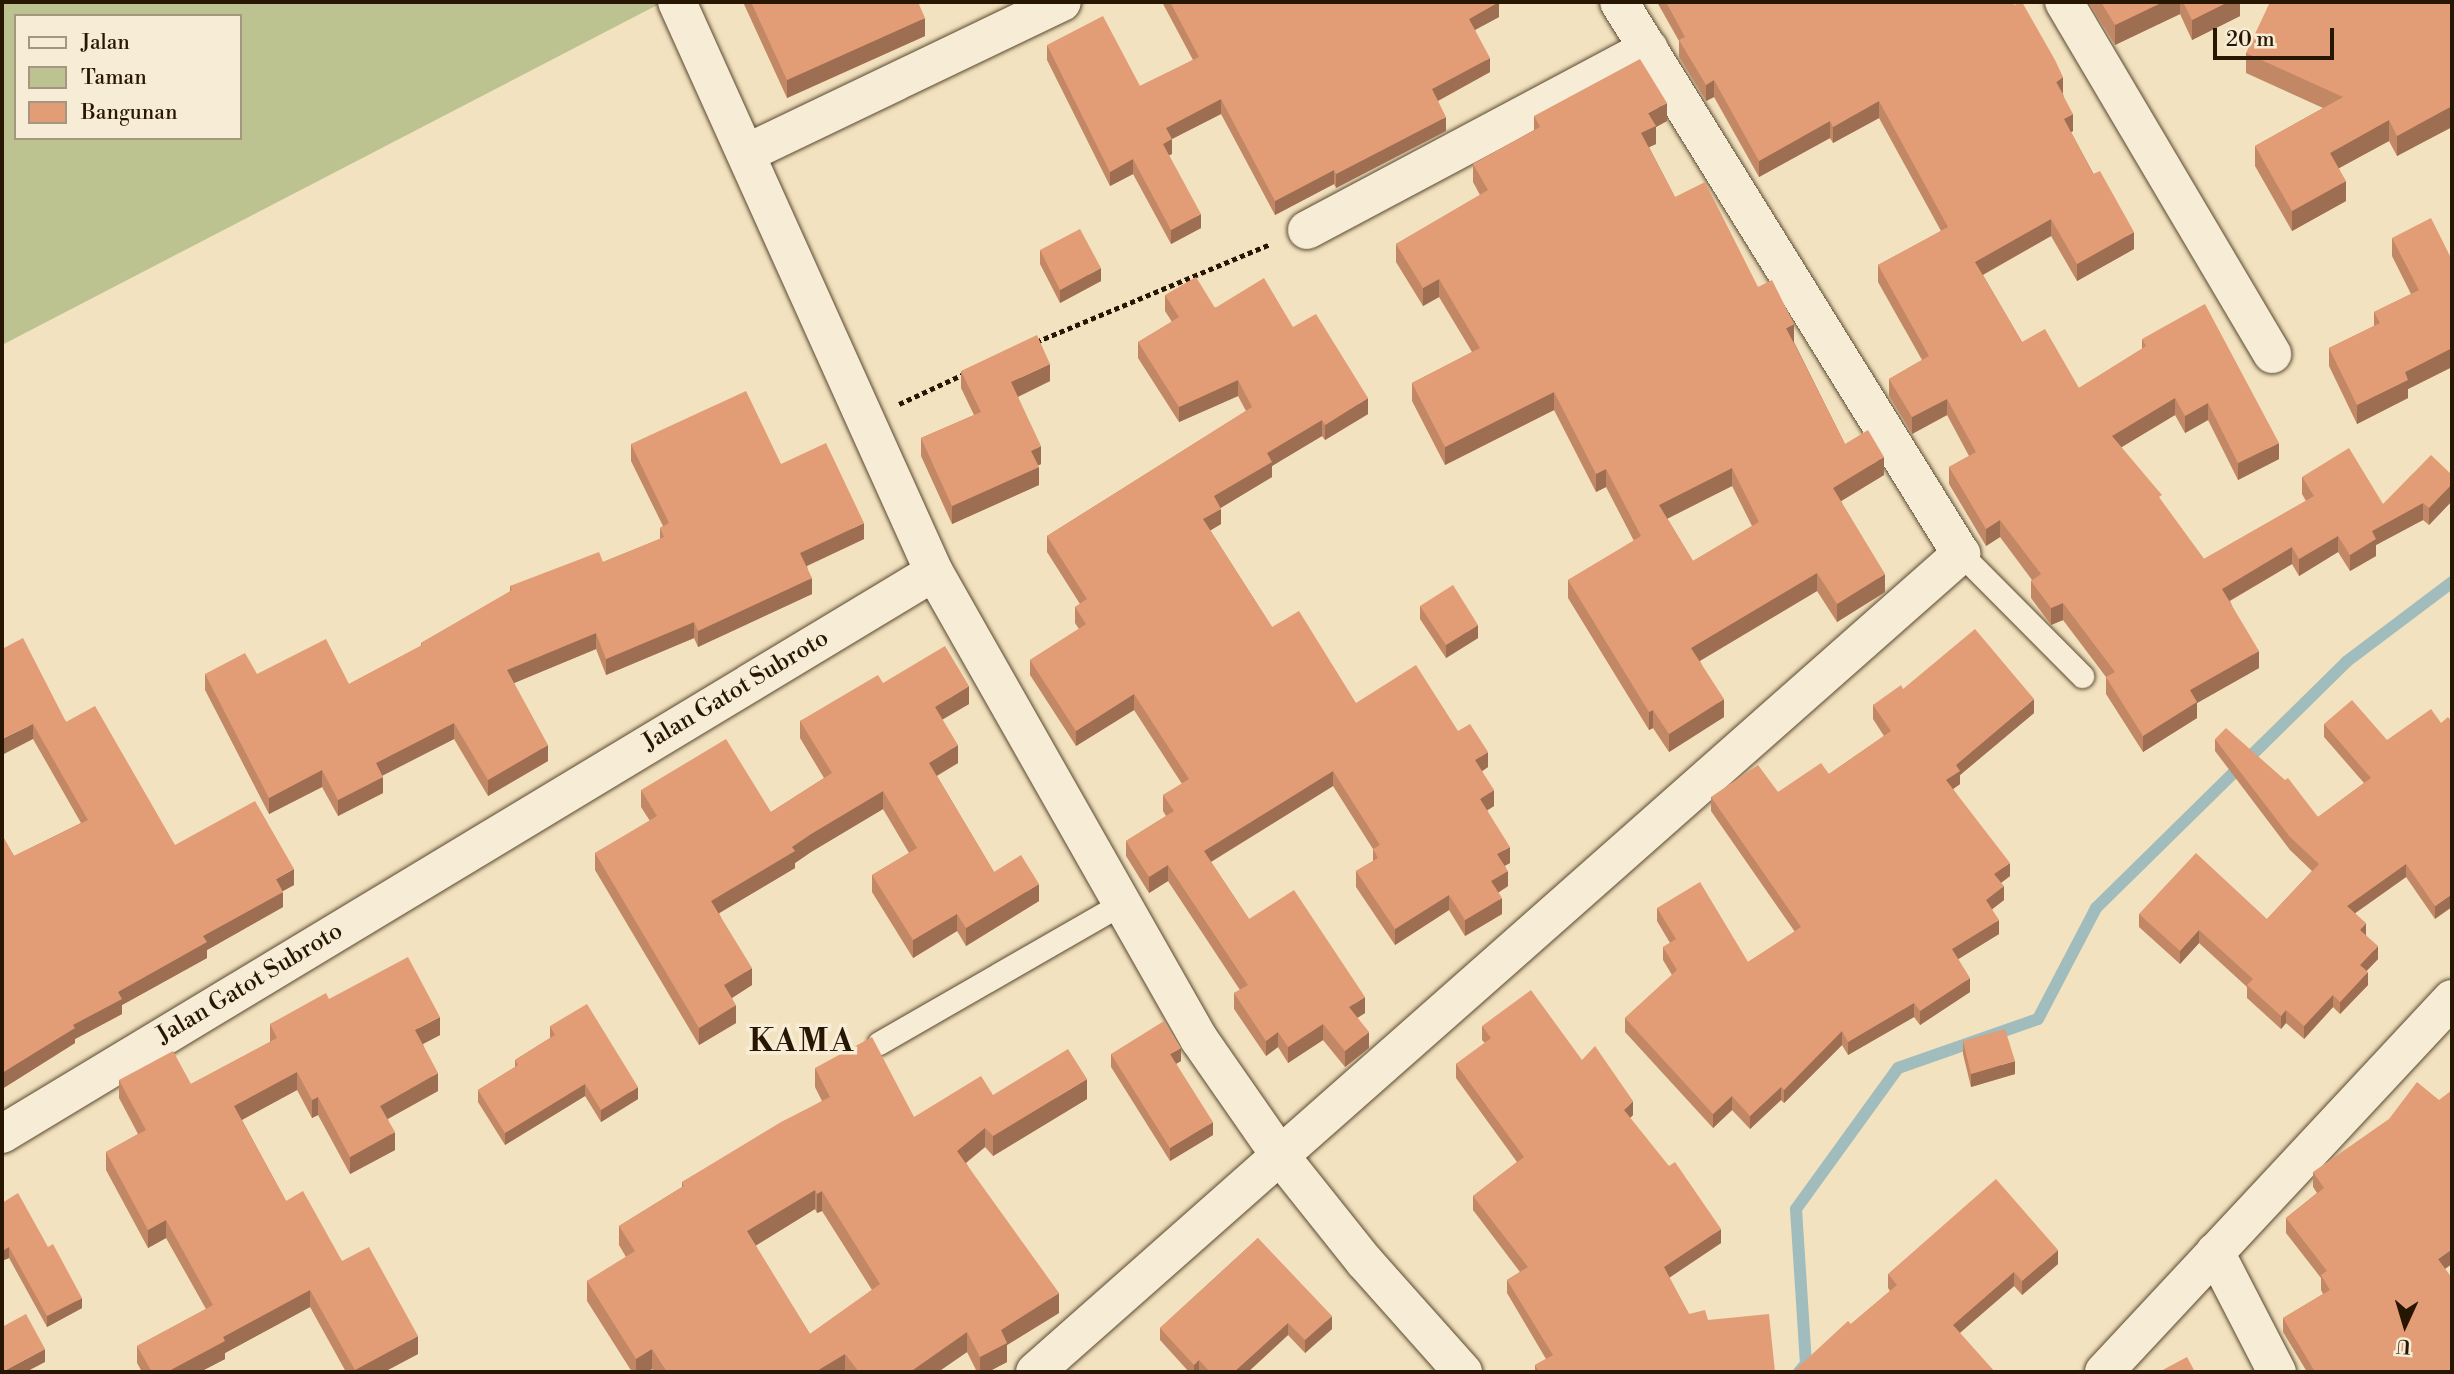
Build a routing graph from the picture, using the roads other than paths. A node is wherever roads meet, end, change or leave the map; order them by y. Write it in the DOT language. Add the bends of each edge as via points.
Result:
graph roads {
  1 [pos="677,2"];
  2 [pos="1062,2"];
  3 [pos="1619,2"];
  4 [pos="2064,2"];
  5 [pos="1649,48"];
  6 [pos="747,153"];
  7 [pos="1307,230"];
  8 [pos="2272,354"];
  9 [pos="1961,554"];
  10 [pos="934,572"];
  11 [pos="2082,676"];
  12 [pos="1122,903"];
  13 [pos="2449,1009"];
  14 [pos="879,1043"];
  15 [pos="2,1133"];
  16 [pos="1282,1157"];
  17 [pos="2215,1252"];
  18 [pos="1035,1372"];
  19 [pos="1464,1372"];
  20 [pos="2104,1372"];
  21 [pos="2277,1372"];
  1 -- 6 [label="street"];
  2 -- 6 [label="street"];
  3 -- 5 [label="street"];
  4 -- 8 [label="street"];
  5 -- 7 [label="street"];
  5 -- 9 [label="street"];
  6 -- 10 [label="street"];
  9 -- 11 [label="lane"];
  9 -- 16 [label="street"];
  10 -- 12 [label="street"];
  10 -- 15 [label="street, Jalan Gatot Subroto"];
  12 -- 14 [label="lane"];
  12 -- 16 [label="street" via="1199,1039"];
  13 -- 17 [label="street"];
  16 -- 18 [label="street"];
  16 -- 19 [label="street" via="1364,1261"];
  17 -- 20 [label="street"];
  17 -- 21 [label="street"];
}
